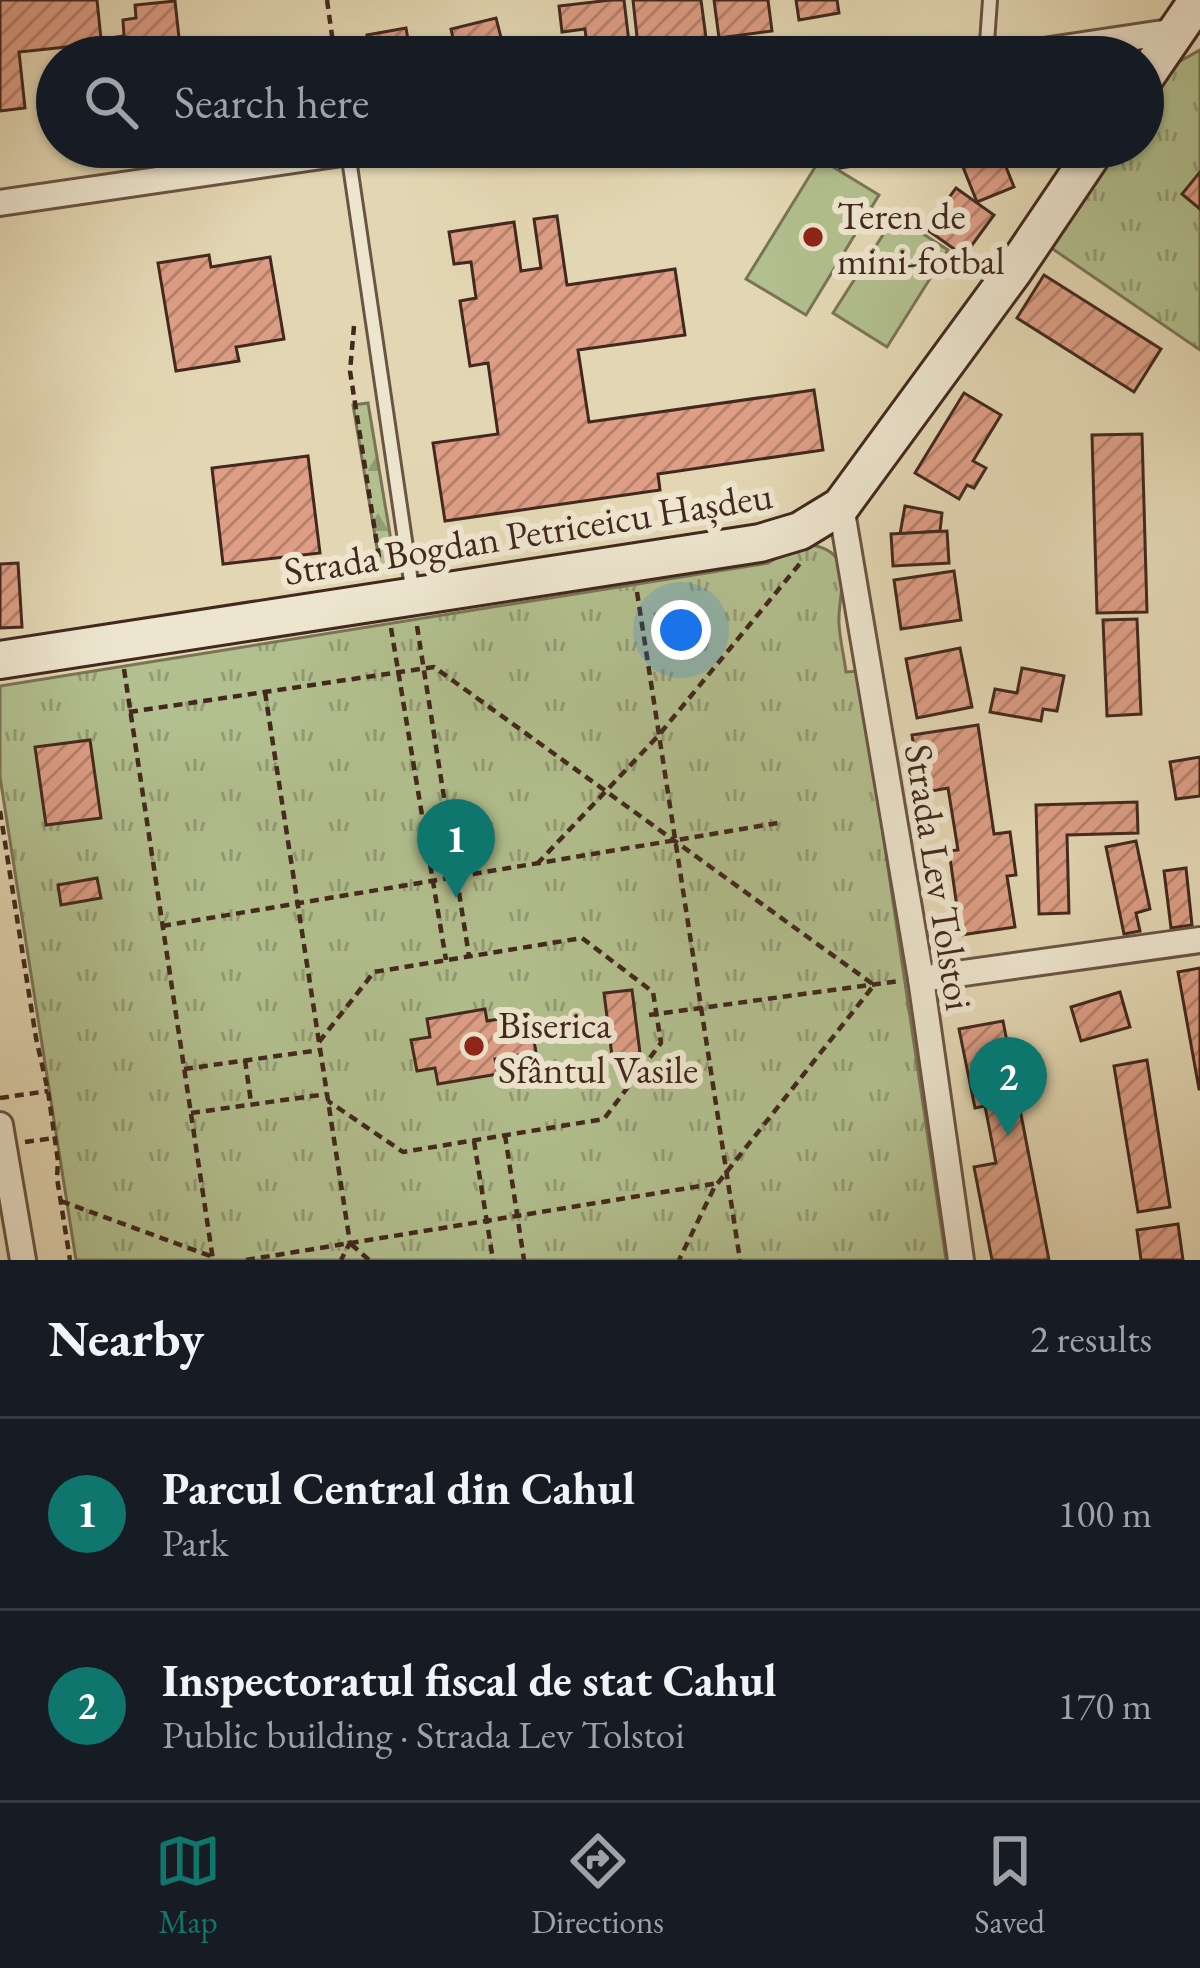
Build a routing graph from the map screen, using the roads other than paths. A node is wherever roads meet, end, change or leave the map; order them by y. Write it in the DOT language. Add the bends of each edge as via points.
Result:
graph roads {
  1 [pos="990,0"];
  2 [pos="1198,0"];
  3 [pos="1188,29"];
  4 [pos="987,36"];
  5 [pos="1142,36"];
  6 [pos="1164,56"];
  7 [pos="239,168"];
  8 [pos="350,168"];
  9 [pos="1083,168"];
  10 [pos="0,203"];
  11 [pos="841,506"];
  12 [pos="399,598"];
  13 [pos="0,660"];
  14 [pos="1200,940"];
  15 [pos="921,979"];
  16 [pos="0,1125"];
  17 [pos="23,1260"];
  18 [pos="961,1260"];
  1 -- 4 [label="lane"];
  2 -- 3 [label="main road"];
  3 -- 5 [label="street"];
  3 -- 6 [label="main road"];
  7 -- 10 [label="street"];
  8 -- 12 [label="lane"];
  9 -- 11 [label="main road, Strada Bogdan Petriceicu Hașdeu"];
  11 -- 12 [label="main road, Strada Bogdan Petriceicu Hașdeu" via="760,543"];
  11 -- 15 [label="street, Strada Lev Tolstoi"];
  12 -- 13 [label="main road, Strada Bogdan Petriceicu Hașdeu"];
  14 -- 15 [label="street"];
  15 -- 18 [label="street, Strada Lev Tolstoi"];
  16 -- 17 [label="street"];
}
